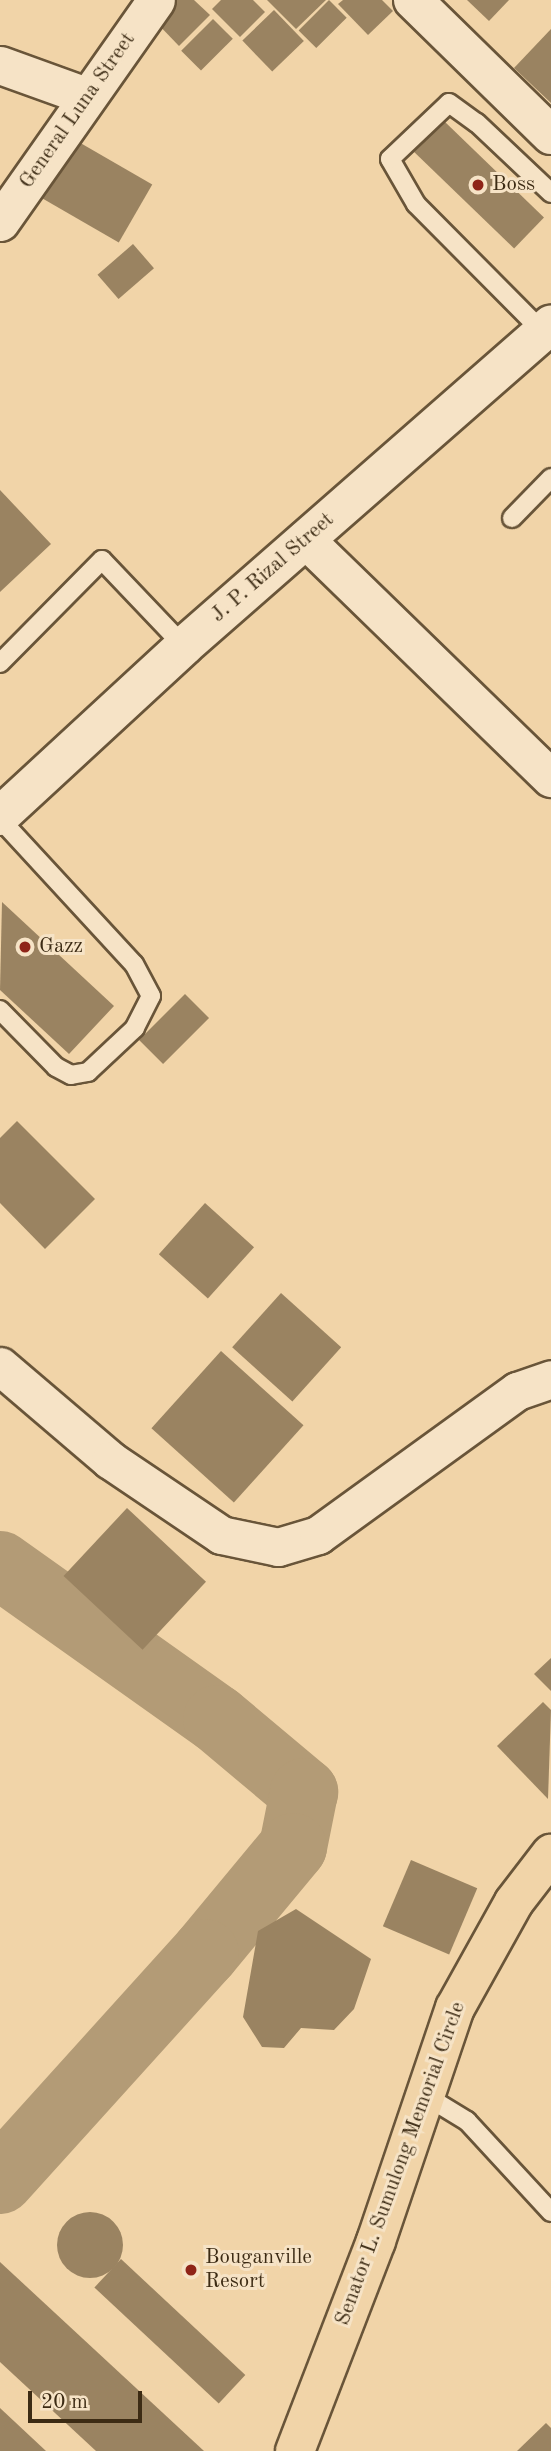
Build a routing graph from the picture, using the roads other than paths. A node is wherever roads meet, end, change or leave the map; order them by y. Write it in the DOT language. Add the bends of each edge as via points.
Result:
graph roads {
  1 [pos="156,0"];
  2 [pos="414,0"];
  3 [pos="0,65"];
  4 [pos="86,96"];
  5 [pos="551,135"];
  6 [pos="551,193"];
  7 [pos="0,222"];
  8 [pos="547,328"];
  9 [pos="551,478"];
  10 [pos="513,517"];
  11 [pos="305,539"];
  12 [pos="184,646"];
  13 [pos="0,663"];
  14 [pos="551,778"];
  15 [pos="0,818"];
  16 [pos="0,1010"];
  17 [pos="0,1366"];
  18 [pos="551,1380"];
  19 [pos="551,1854"];
  20 [pos="426,2096"];
  21 [pos="551,2212"];
  22 [pos="295,2451"];
  1 -- 4 [label="street, General Luna Street"];
  2 -- 5 [label="main road"];
  3 -- 4 [label="street"];
  4 -- 7 [label="street, General Luna Street"];
  6 -- 8 [label="lane" via="477,123 449,103 390,159 416,204"];
  8 -- 11 [label="main road, J. P. Rizal Street"];
  9 -- 10 [label="lane"];
  11 -- 12 [label="main road, J. P. Rizal Street"];
  11 -- 14 [label="street"];
  12 -- 13 [label="lane" via="102,560"];
  12 -- 15 [label="main road, J. P. Rizal Street"];
  15 -- 16 [label="lane" via="134,964 150,996 135,1028 88,1072 71,1075 56,1067"];
  17 -- 18 [label="street" via="110,1460 222,1535 278,1547 318,1535 517,1391"];
  19 -- 20 [label="main road, Senator L. Sumulong Memorial Circle" via="514,1902 455,2008"];
  20 -- 21 [label="lane" via="467,2121"];
  20 -- 22 [label="main road, Senator L. Sumulong Memorial Circle" via="376,2242"];
}
